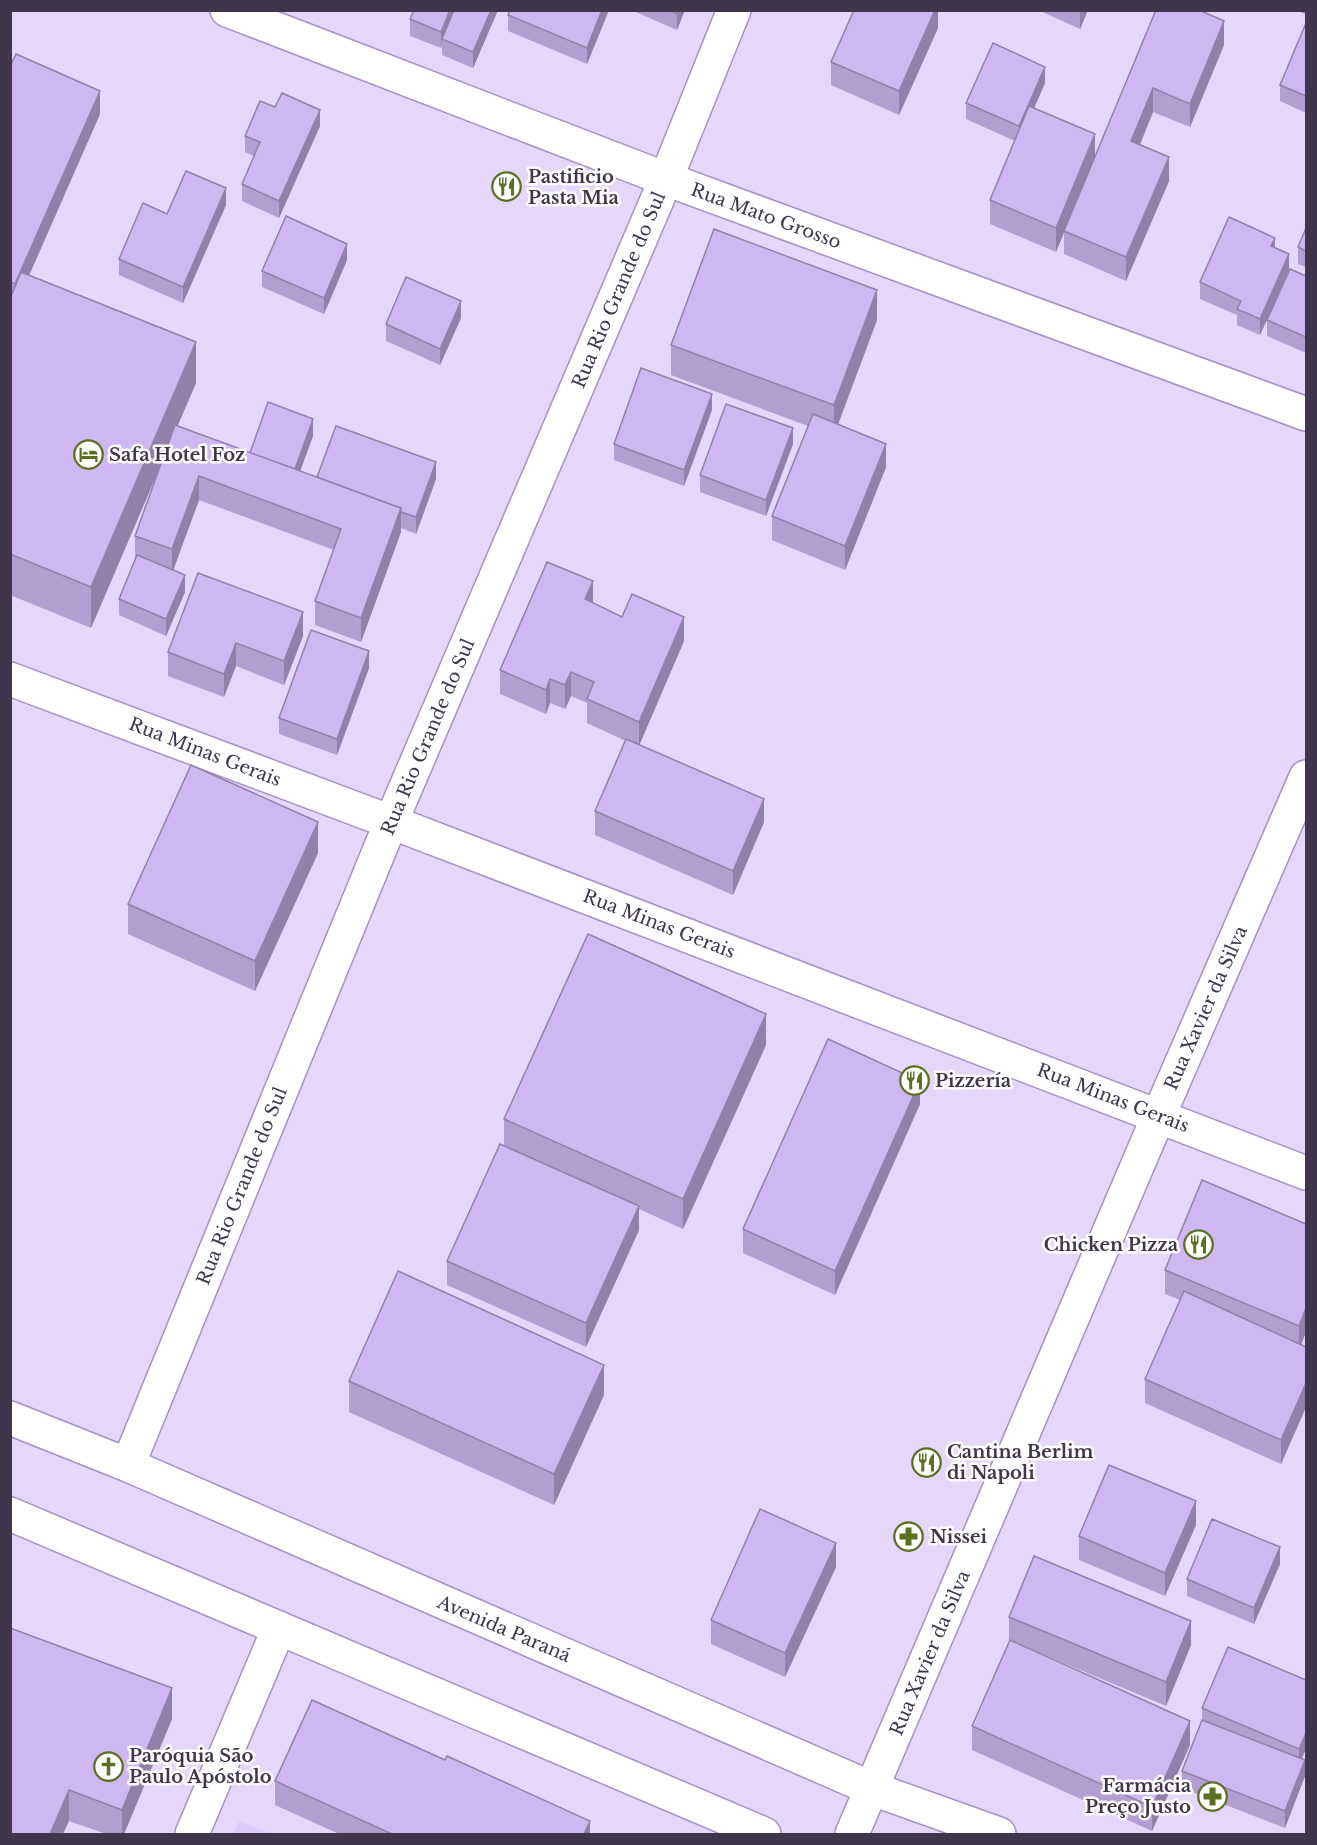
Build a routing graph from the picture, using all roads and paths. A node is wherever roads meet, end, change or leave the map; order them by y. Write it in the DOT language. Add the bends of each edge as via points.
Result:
graph roads {
  1 [pos="227,10"];
  2 [pos="734,10"];
  3 [pos="666,179"];
  4 [pos="1306,414"];
  5 [pos="10,679"];
  6 [pos="1306,777"];
  7 [pos="391,822"];
  8 [pos="1159,1115"];
  9 [pos="1306,1173"];
  10 [pos="10,1418"];
  11 [pos="128,1465"];
  12 [pos="10,1514"];
  13 [pos="279,1628"];
  14 [pos="873,1789"];
  15 [pos="192,1834"];
  16 [pos="764,1834"];
  17 [pos="852,1834"];
  18 [pos="999,1834"];
  1 -- 3 [label="street, Rua Mato Grosso"];
  2 -- 3 [label="street, Rua Rio Grande do Sul"];
  3 -- 4 [label="street, Rua Mato Grosso"];
  3 -- 7 [label="street, Rua Rio Grande do Sul"];
  5 -- 7 [label="street, Rua Minas Gerais"];
  6 -- 8 [label="street, Rua Xavier da Silva"];
  7 -- 8 [label="street, Rua Minas Gerais"];
  7 -- 11 [label="street, Rua Rio Grande do Sul"];
  8 -- 9 [label="street, Rua Minas Gerais"];
  8 -- 14 [label="street, Rua Xavier da Silva"];
  10 -- 11 [label="street, Avenida Paraná"];
  11 -- 14 [label="street, Avenida Paraná"];
  12 -- 13 [label="street"];
  13 -- 15 [label="street"];
  13 -- 16 [label="street"];
  14 -- 17 [label="street, Rua Xavier da Silva"];
  14 -- 18 [label="street, Avenida Paraná"];
}
